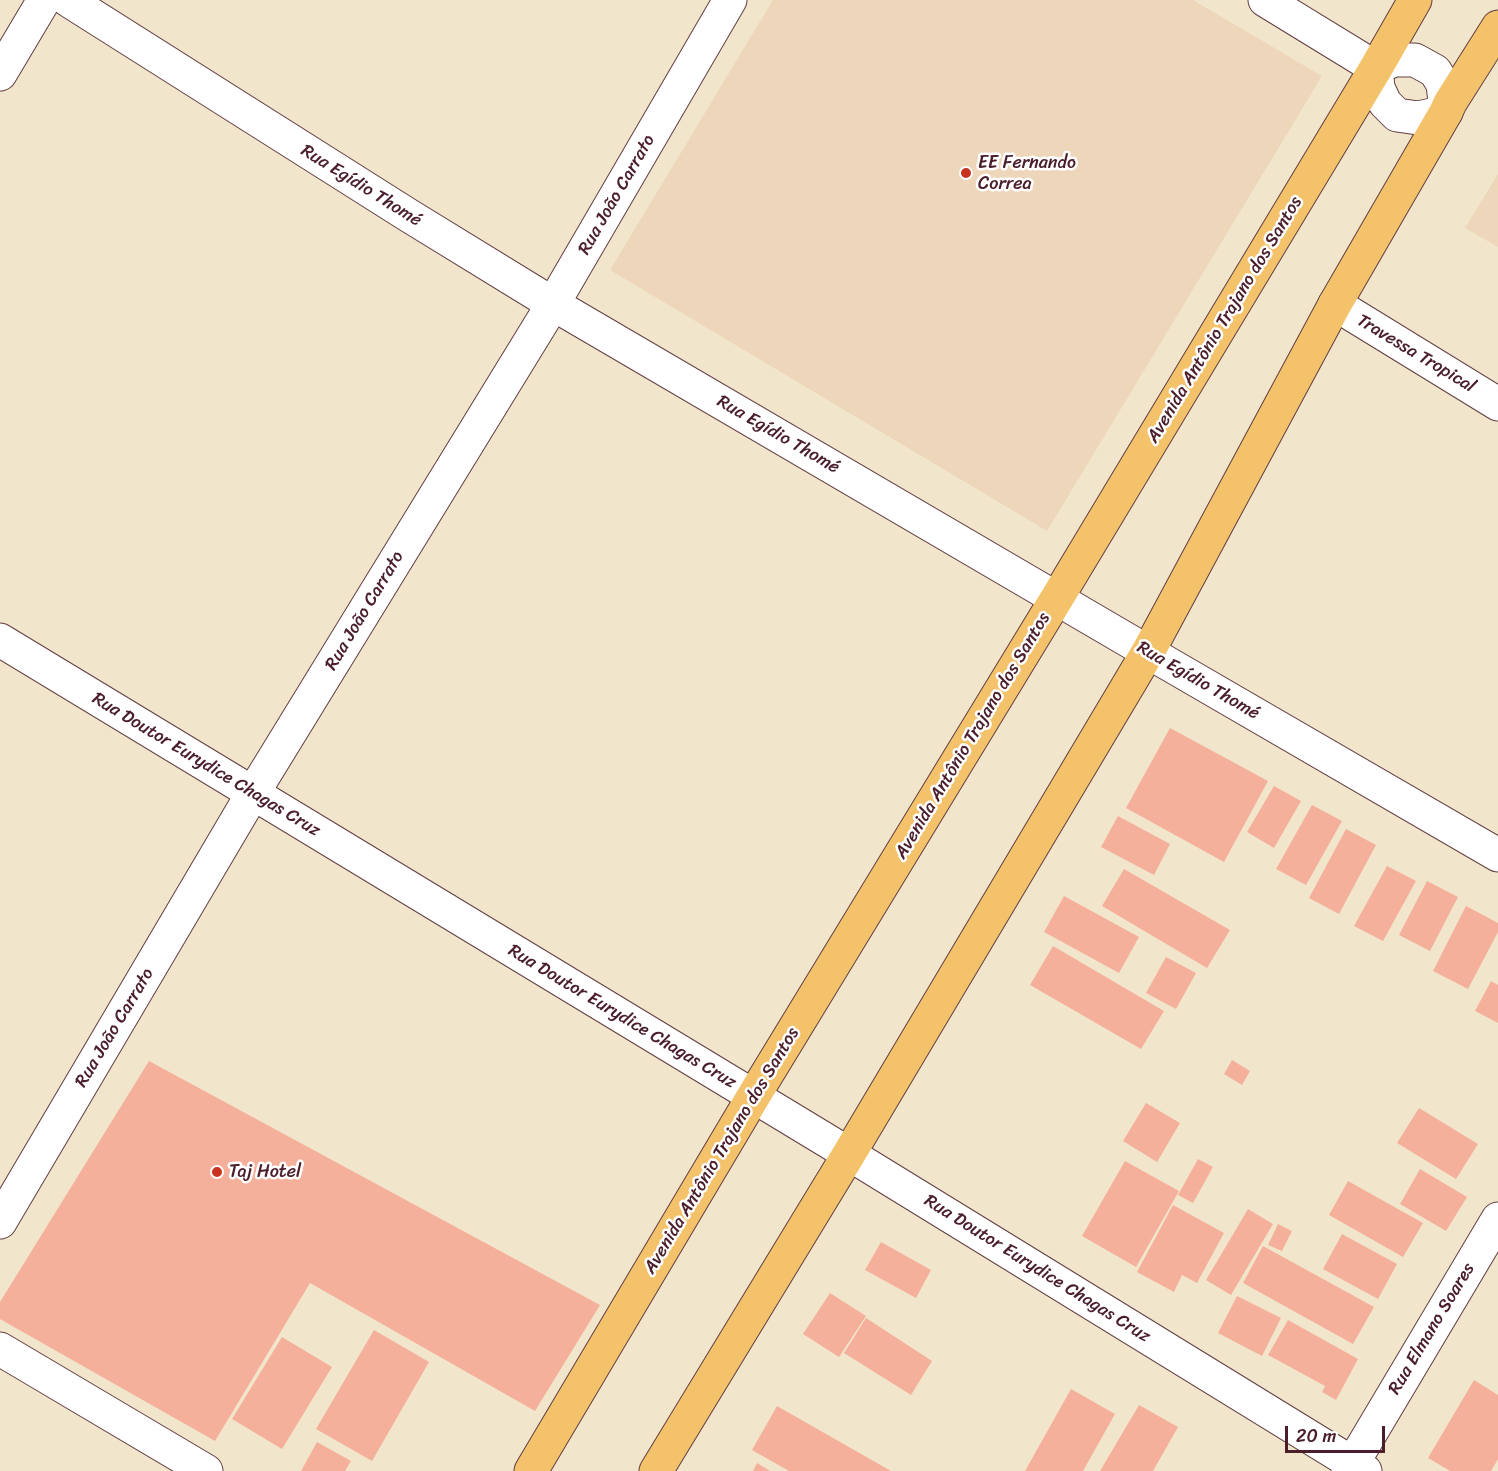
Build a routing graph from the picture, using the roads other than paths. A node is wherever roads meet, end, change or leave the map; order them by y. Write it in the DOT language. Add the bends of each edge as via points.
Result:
graph roads {
  1 [pos="44,0"];
  2 [pos="68,0"];
  3 [pos="730,0"];
  4 [pos="1265,0"];
  5 [pos="1415,0"];
  6 [pos="1498,27"];
  7 [pos="1376,68"];
  8 [pos="0,74"];
  9 [pos="1446,112"];
  10 [pos="553,304"];
  11 [pos="1335,304"];
  12 [pos="1498,404"];
  13 [pos="1057,598"];
  14 [pos="0,640"];
  15 [pos="1148,652"];
  16 [pos="253,794"];
  17 [pos="1498,855"];
  18 [pos="753,1097"];
  19 [pos="849,1154"];
  20 [pos="1498,1219"];
  21 [pos="0,1222"];
  22 [pos="0,1349"];
  23 [pos="1355,1468"];
  24 [pos="206,1471"];
  25 [pos="531,1471"];
  26 [pos="656,1471"];
  1 -- 8 [label="street"];
  2 -- 10 [label="street, Rua Egídio Thomé"];
  3 -- 10 [label="street, Rua João Carrato"];
  4 -- 7 [label="street"];
  5 -- 7 [label="main road, Avenida Antônio Trajano dos Santos"];
  6 -- 9 [label="main road"];
  7 -- 9 [label="street" via="1385,104 1397,115 1418,118"];
  7 -- 9 [label="street" via="1394,60 1415,60 1434,71 1443,84"];
  7 -- 13 [label="main road, Avenida Antônio Trajano dos Santos"];
  9 -- 11 [label="main road"];
  10 -- 13 [label="street, Rua Egídio Thomé"];
  10 -- 16 [label="street, Rua João Carrato"];
  11 -- 12 [label="street, Travessa Tropical"];
  11 -- 15 [label="main road"];
  13 -- 15 [label="street, Rua Egídio Thomé"];
  13 -- 18 [label="main road, Avenida Antônio Trajano dos Santos"];
  14 -- 16 [label="street, Rua Doutor Eurydice Chagas Cruz"];
  15 -- 17 [label="street, Rua Egídio Thomé"];
  15 -- 19 [label="main road"];
  16 -- 18 [label="street, Rua Doutor Eurydice Chagas Cruz"];
  16 -- 21 [label="street, Rua João Carrato"];
  18 -- 19 [label="street, Rua Doutor Eurydice Chagas Cruz"];
  18 -- 25 [label="main road, Avenida Antônio Trajano dos Santos"];
  19 -- 23 [label="street, Rua Doutor Eurydice Chagas Cruz"];
  19 -- 26 [label="main road"];
  20 -- 23 [label="street, Rua Elmano Soares"];
  22 -- 24 [label="street"];
}
